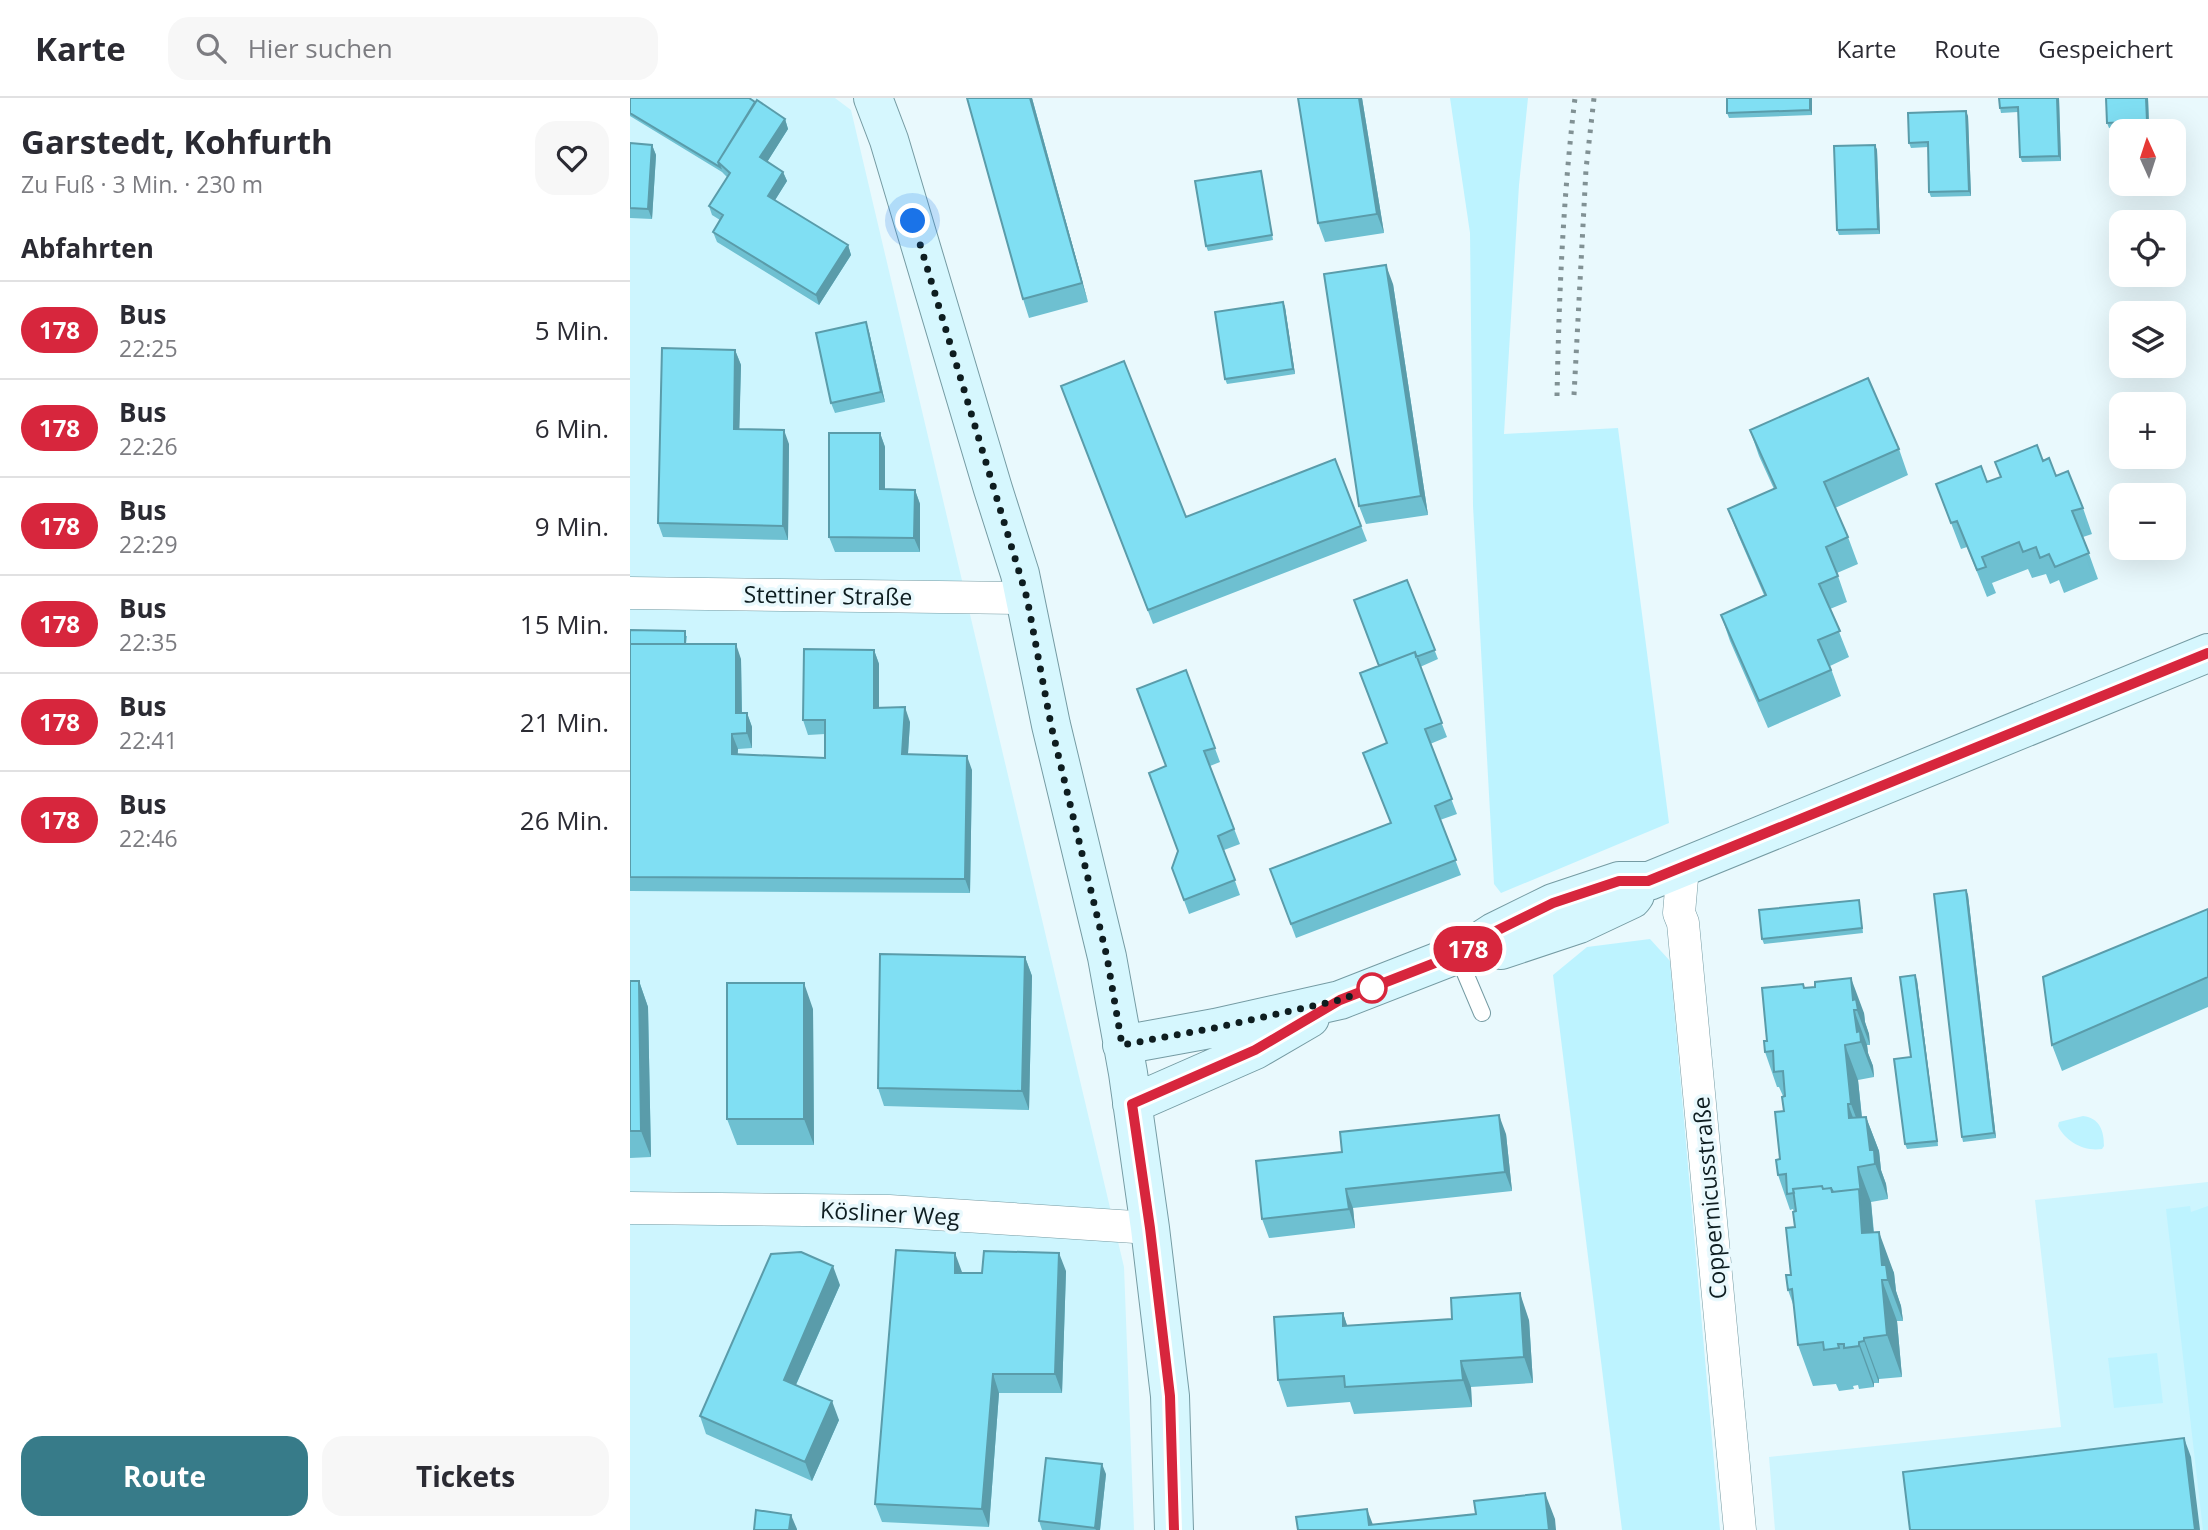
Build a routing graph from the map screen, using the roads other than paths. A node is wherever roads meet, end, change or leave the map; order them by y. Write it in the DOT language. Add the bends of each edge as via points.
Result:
graph roads {
  1 [pos="873,98"];
  2 [pos="630,593"];
  3 [pos="1027,598"];
  4 [pos="2208,653"];
  5 [pos="1666,874"];
  6 [pos="1460,953"];
  7 [pos="1340,1000"];
  8 [pos="1482,1013"];
  9 [pos="1122,1045"];
  10 [pos="1132,1104"];
  11 [pos="630,1208"];
  12 [pos="1150,1228"];
  13 [pos="1174,1530"];
  14 [pos="1740,1530"];
  1 -- 3 [label="street"];
  2 -- 3 [label="street, Stettiner Straße"];
  3 -- 9 [label="street" via="1051,725 1107,957"];
  4 -- 5 [label="street"];
  5 -- 6 [label="street" via="1619,881 1553,903"];
  5 -- 14 [label="street, Coppernicusstraße" via="1684,923"];
  6 -- 7 [label="street"];
  6 -- 8 [label="lane"];
  7 -- 9 [label="street"];
  7 -- 10 [label="street" via="1255,1050"];
  9 -- 10 [label="street"];
  10 -- 12 [label="street"];
  11 -- 12 [label="street, Kösliner Weg" via="889,1211"];
  12 -- 13 [label="street" via="1170,1396"];
}
